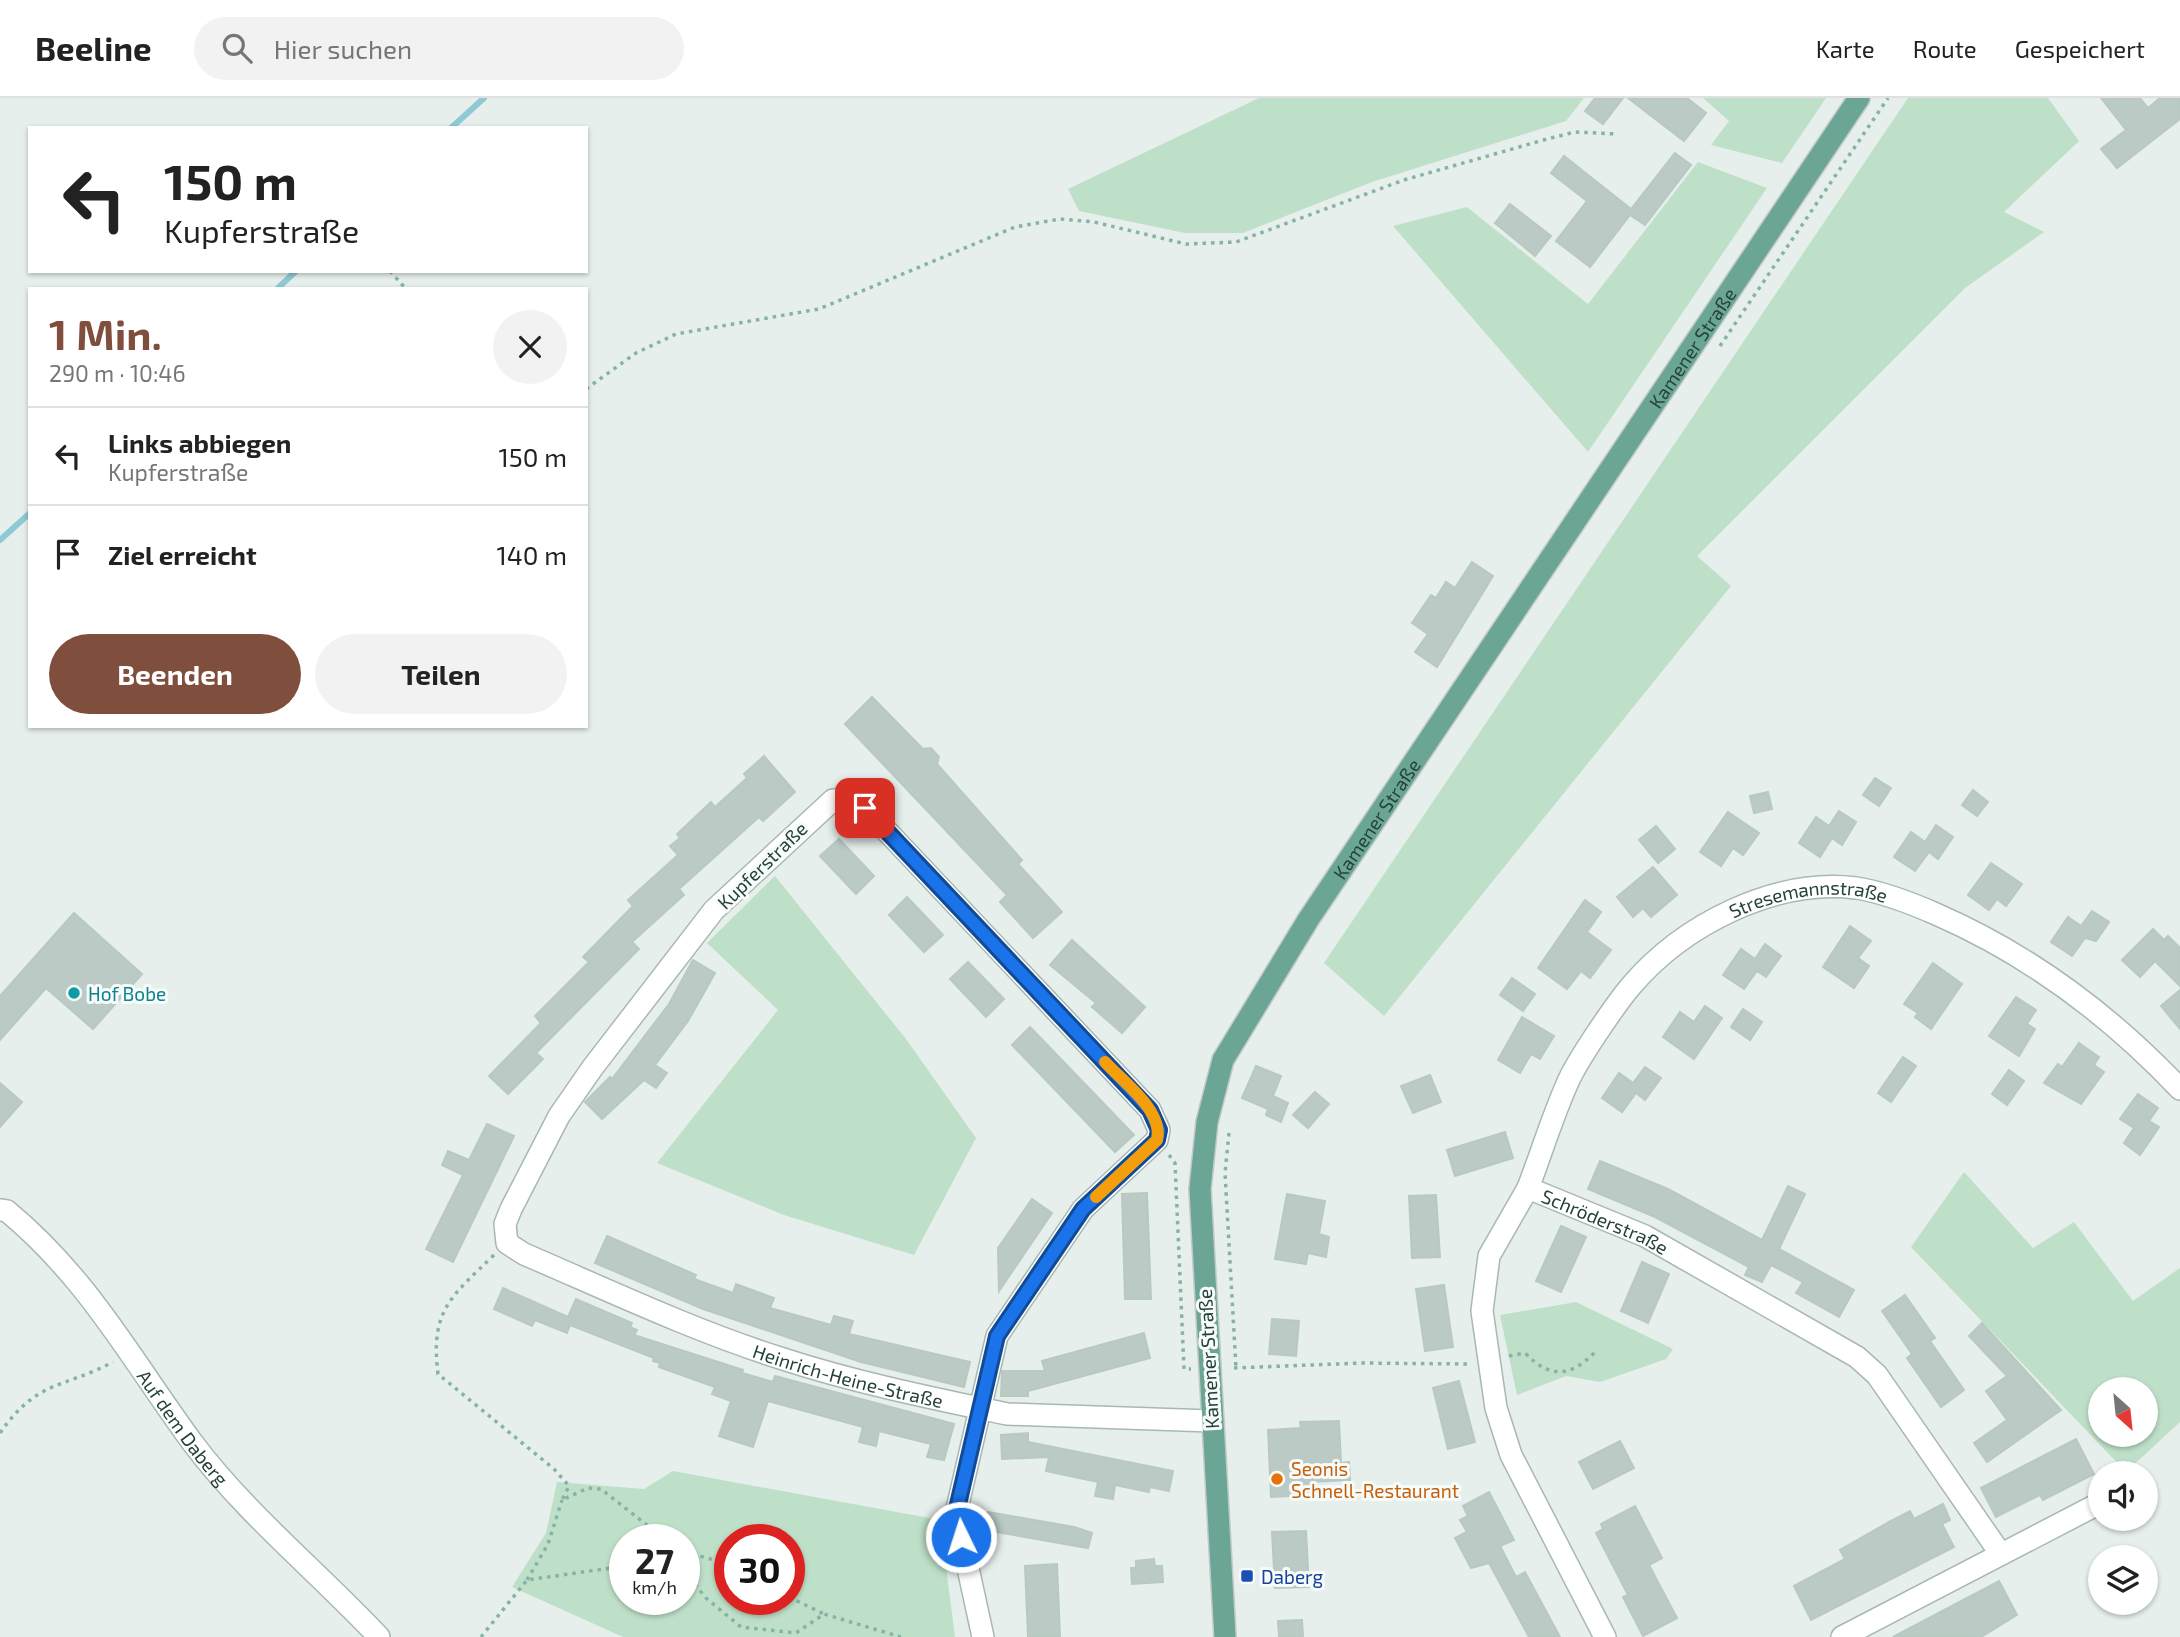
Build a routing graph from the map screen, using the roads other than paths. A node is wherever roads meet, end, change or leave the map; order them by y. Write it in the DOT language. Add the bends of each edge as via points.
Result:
graph roads {
  1 [pos="1859,98"];
  2 [pos="2180,1089"];
  3 [pos="1528,1188"];
  4 [pos="0,1210"];
  5 [pos="507,1243"];
  6 [pos="978,1408"];
  7 [pos="1211,1421"];
  8 [pos="2088,1509"];
  9 [pos="2000,1553"];
  10 [pos="379,1637"];
  11 [pos="984,1637"];
  12 [pos="1225,1637"];
  13 [pos="1605,1637"];
  14 [pos="1842,1637"];
  1 -- 7 [label="main road, Kamener Straße" via="1316,908 1223,1060 1207,1122 1200,1189"];
  2 -- 3 [label="street, Stresemannstraße" via="2089,1003 2014,953 1907,901 1856,888 1801,887 1711,920 1631,986 1568,1081"];
  3 -- 9 [label="street, Schröderstraße" via="1645,1236 1857,1357 1877,1375"];
  3 -- 13 [label="street, Schröderstraße" via="1489,1256 1482,1311 1496,1408 1511,1455"];
  4 -- 10 [label="street, Auf dem Daberg" via="44,1242 92,1298 193,1443 237,1494"];
  5 -- 6 [label="street, Heinrich-Heine-Straße" via="668,1317 780,1358"];
  5 -- 6 [label="street, Kupferstraße" via="505,1224 511,1209 559,1116 714,910 833,800 853,800 1150,1110 1159,1130 1157,1140 1083,1209 997,1336"];
  6 -- 7 [label="street, Heinrich-Heine-Straße" via="1007,1414"];
  6 -- 11 [label="street" via="977,1430 956,1513"];
  7 -- 12 [label="main road, Kamener Straße"];
  8 -- 9 [label="street"];
  9 -- 14 [label="street"];
}
